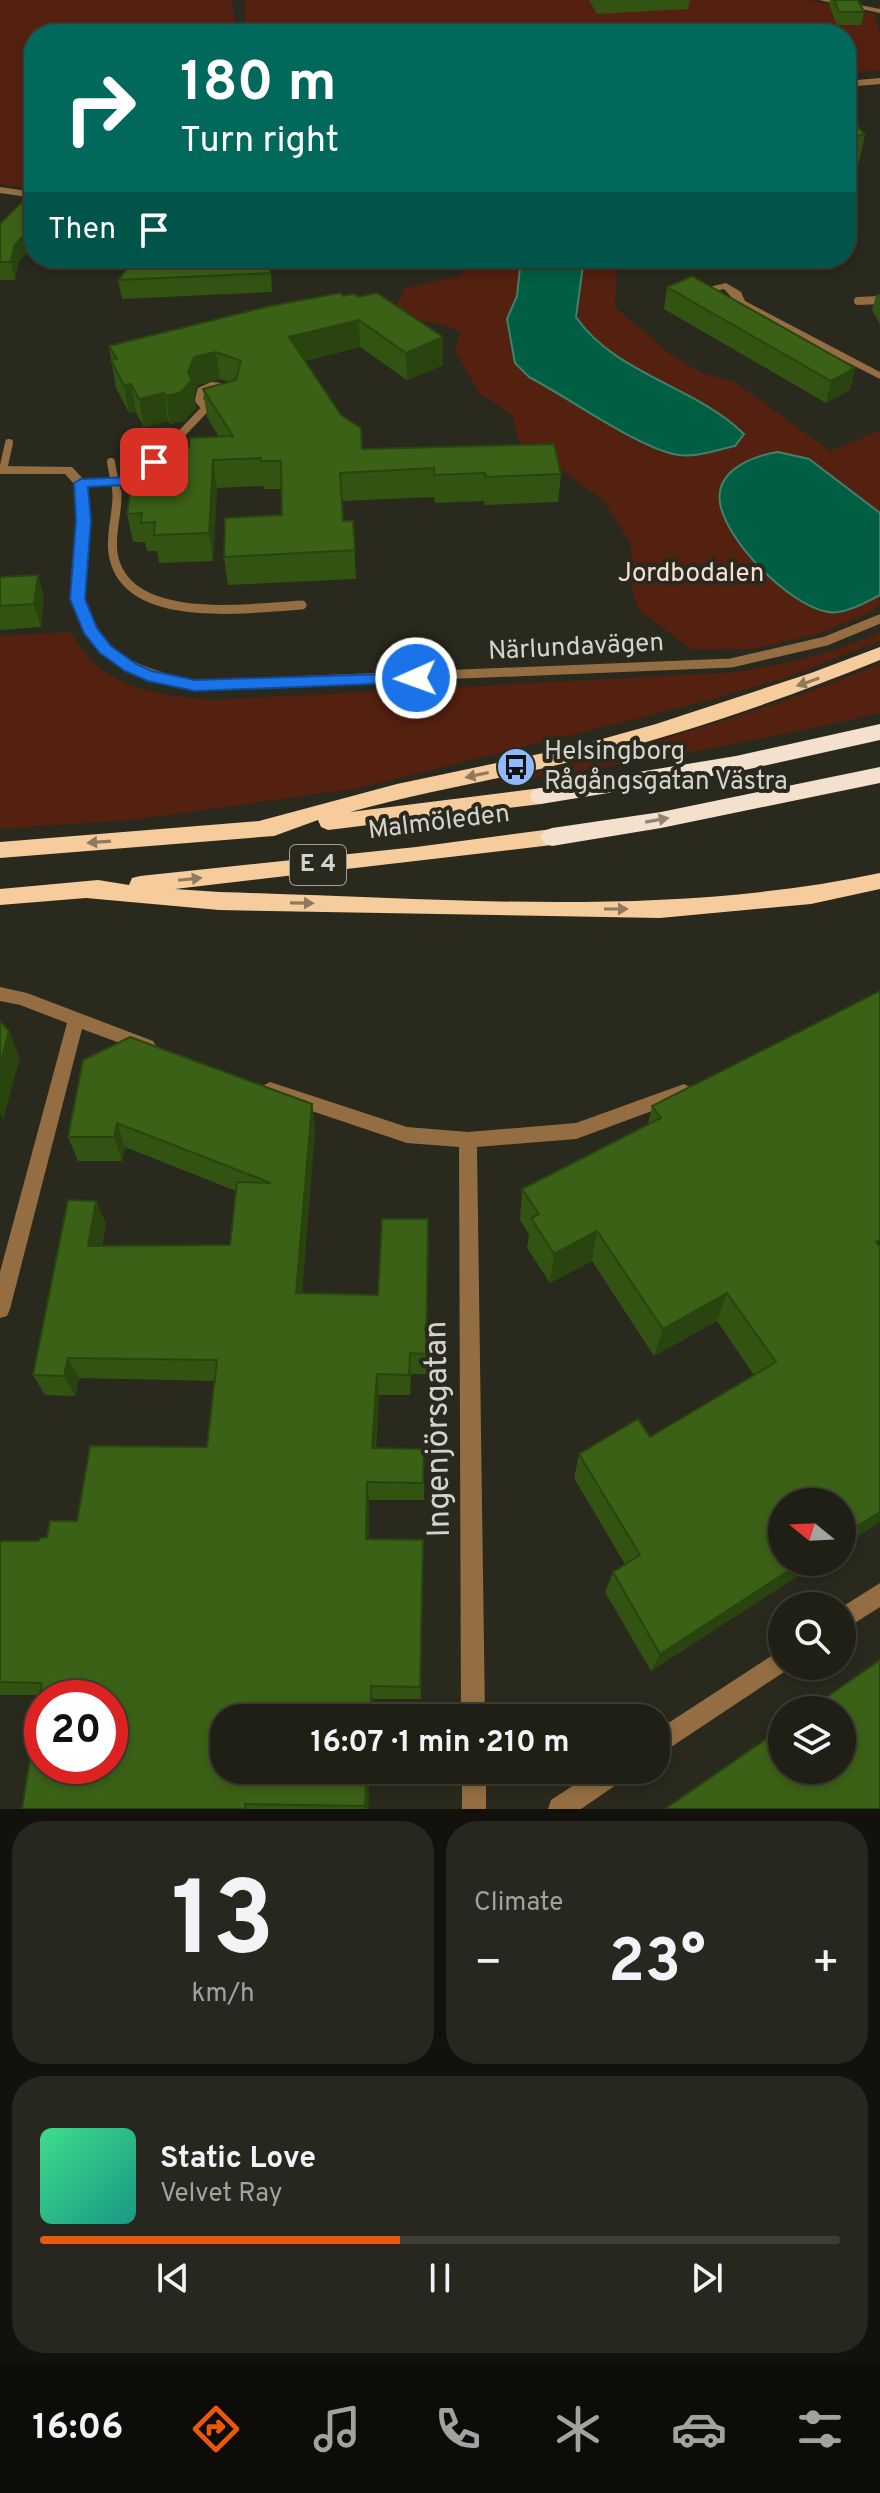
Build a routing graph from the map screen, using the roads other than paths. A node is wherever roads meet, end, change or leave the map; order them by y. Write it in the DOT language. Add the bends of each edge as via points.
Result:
graph roads {
  1 [pos="823,0"];
  2 [pos="880,11"];
  3 [pos="880,81"];
  4 [pos="856,83"];
  5 [pos="0,190"];
  6 [pos="24,194"];
  7 [pos="880,300"];
  8 [pos="858,301"];
  9 [pos="740,303"];
  10 [pos="880,376"];
  11 [pos="236,402"];
  12 [pos="226,407"];
  13 [pos="206,408"];
  14 [pos="9,443"];
  15 [pos="111,462"];
  16 [pos="1,470"];
  17 [pos="119,481"];
  18 [pos="81,483"];
  19 [pos="84,506"];
  20 [pos="302,605"];
  21 [pos="880,619"];
  22 [pos="880,653"];
  23 [pos="880,732"];
  24 [pos="880,775"];
  25 [pos="541,796"];
  26 [pos="260,829"];
  27 [pos="552,837"];
  28 [pos="0,850"];
  29 [pos="880,881"];
  30 [pos="84,889"];
  31 [pos="0,897"];
  32 [pos="0,994"];
  33 [pos="76,1019"];
  34 [pos="158,1050"];
  35 [pos="259,1086"];
  36 [pos="698,1086"];
  37 [pos="468,1140"];
  38 [pos="0,1309"];
  39 [pos="880,1594"];
  40 [pos="856,1610"];
  41 [pos="768,1669"];
  42 [pos="473,1704"];
  43 [pos="670,1736"];
  44 [pos="474,1784"];
  45 [pos="597,1784"];
  46 [pos="474,1809"];
  47 [pos="560,1809"];
  1 -- 2 [label="street"];
  3 -- 4 [label="street"];
  5 -- 6 [label="street"];
  7 -- 8 [label="lane"];
  9 -- 10 [label="street"];
  11 -- 13 [label="lane" via="238,391 212,386 201,391 199,400"];
  12 -- 13 [label="lane"];
  13 -- 17 [label="lane" via="136,481"];
  14 -- 16 [label="lane"];
  15 -- 17 [label="lane"];
  16 -- 18 [label="street" via="68,470"];
  17 -- 18 [label="lane"];
  17 -- 20 [label="lane" via="113,553 121,579 135,594 182,607"];
  18 -- 19 [label="street, Närlundavägen"];
  19 -- 21 [label="lane, Närlundavägen" via="78,599 89,630 130,668 195,685 731,663 826,641"];
  22 -- 26 [label="highway, one-way" via="661,730 397,791"];
  23 -- 25 [label="highway, Malmöleden / E 4" via="736,764"];
  27 -- 24 [label="highway, Malmöleden / E 4, one-way"];
  25 -- 26 [label="highway, Malmöleden / E 4"];
  26 -- 28 [label="highway, Malmöleden / E 4, one-way"];
  30 -- 27 [label="highway, Malmöleden / E 4, one-way"];
  30 -- 29 [label="highway, one-way" via="219,901 660,909 811,896"];
  30 -- 31 [label="highway, Malmöleden / E 4"];
  32 -- 33 [label="street"];
  33 -- 34 [label="street"];
  33 -- 38 [label="street"];
  35 -- 37 [label="street" via="407,1135"];
  36 -- 37 [label="street" via="576,1131"];
  37 -- 42 [label="street, Ingenjörsgatan"];
  39 -- 40 [label="street"];
  41 -- 43 [label="street"];
  44 -- 46 [label="street"];
  45 -- 47 [label="street"];
}
